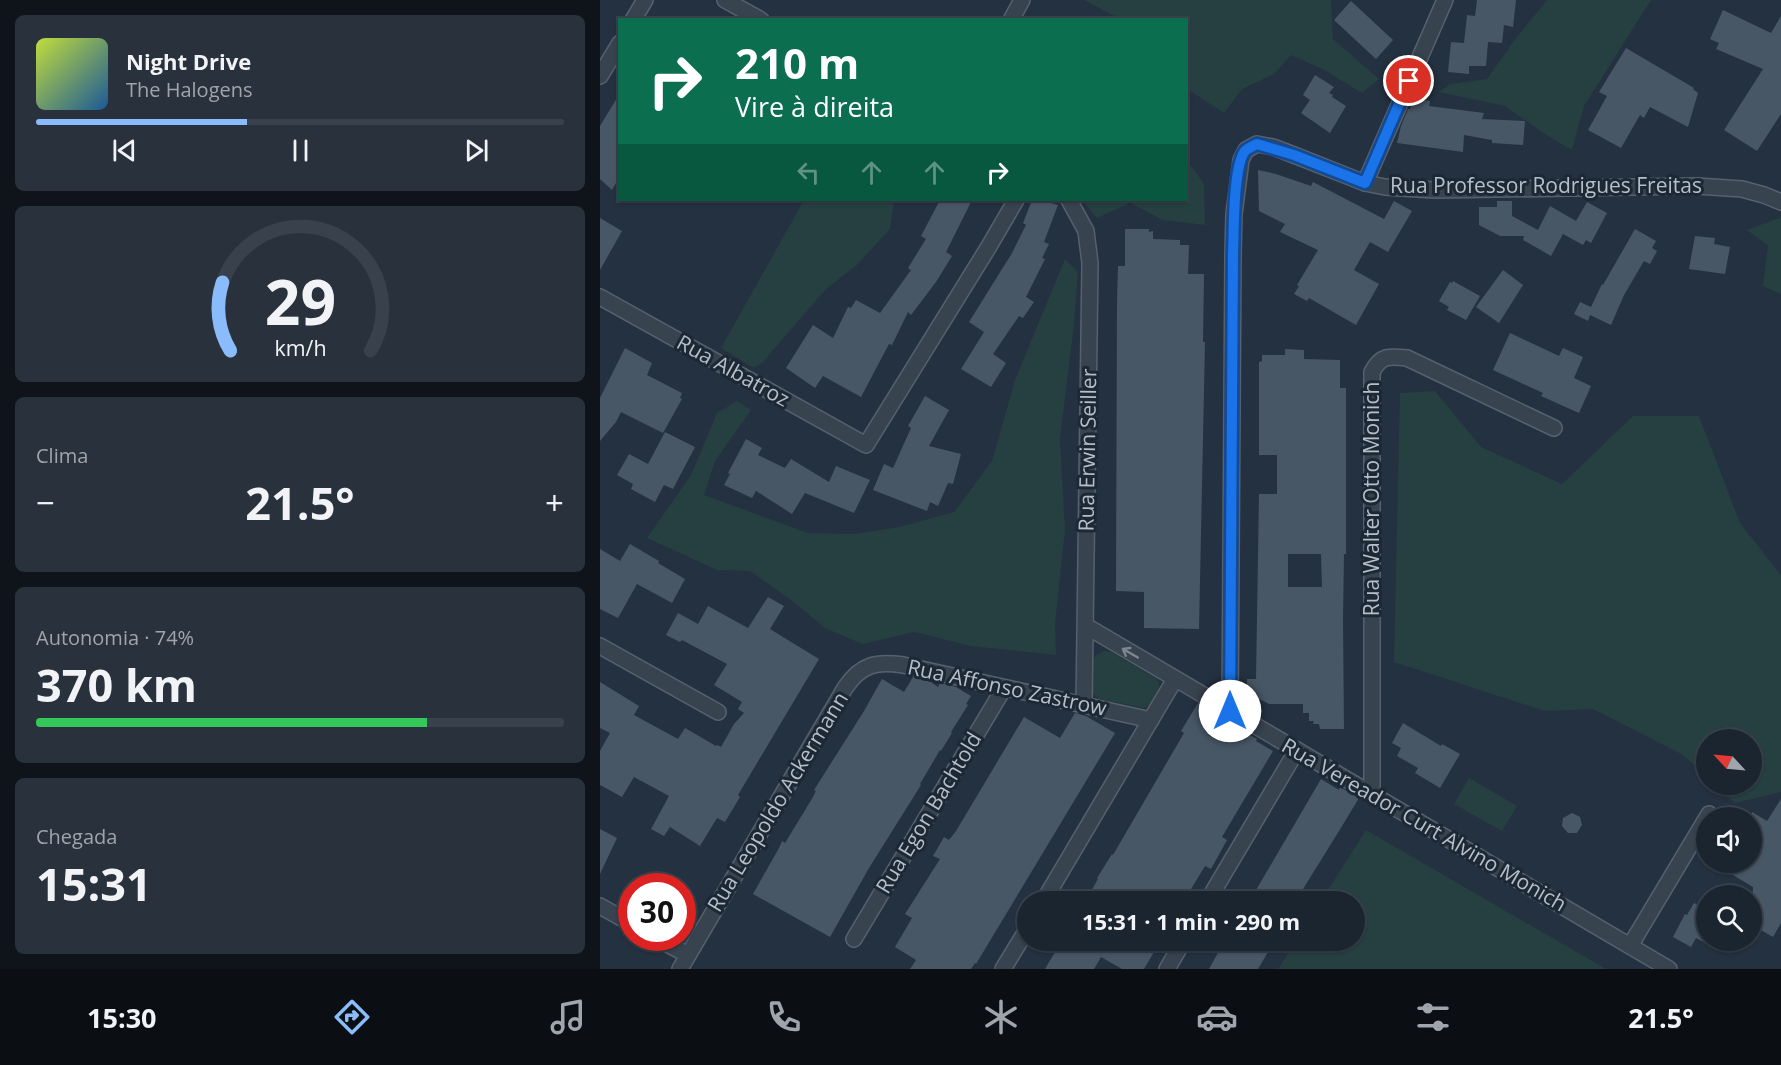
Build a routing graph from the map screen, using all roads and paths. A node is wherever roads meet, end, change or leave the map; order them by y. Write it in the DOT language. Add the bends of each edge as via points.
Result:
graph roads {
  1 [pos="645,0"];
  2 [pos="725,0"];
  3 [pos="1022,0"];
  4 [pos="1445,0"];
  5 [pos="634,18"];
  6 [pos="757,18"];
  7 [pos="1012,18"];
  8 [pos="618,46"];
  9 [pos="600,76"];
  10 [pos="1365,183"];
  11 [pos="1015,201"];
  12 [pos="1070,201"];
  13 [pos="1781,202"];
  14 [pos="600,297"];
  15 [pos="1554,428"];
  16 [pos="1086,626"];
  17 [pos="600,646"];
  18 [pos="863,668"];
  19 [pos="1175,679"];
  20 [pos="1004,688"];
  21 [pos="1084,705"];
  22 [pos="1230,711"];
  23 [pos="718,712"];
  24 [pos="1151,720"];
  25 [pos="1297,750"];
  26 [pos="1372,794"];
  27 [pos="1696,834"];
  28 [pos="1050,891"];
  29 [pos="1214,891"];
  30 [pos="600,906"];
  31 [pos="618,916"];
  32 [pos="854,939"];
  33 [pos="1017,946"];
  34 [pos="1630,946"];
  35 [pos="680,951"];
  36 [pos="1178,951"];
  37 [pos="688,955"];
  38 [pos="680,969"];
  39 [pos="1003,969"];
  40 [pos="1167,969"];
  41 [pos="1669,969"];
  1 -- 5 [label="street"];
  2 -- 6 [label="street"];
  3 -- 7 [label="street"];
  4 -- 10 [label="street"];
  8 -- 9 [label="street"];
  10 -- 13 [label="street, Rua Professor Rodrigues Freitas" via="1435,190 1705,186 1742,189"];
  10 -- 22 [label="street, Rua Professor Rodrigues Freitas" via="1273,147 1257,144 1246,150 1241,159 1233,253"];
  11 -- 14 [label="street, Rua Albatroz" via="866,445"];
  12 -- 16 [label="street, Rua Erwin Seiller" via="1086,231 1090,263"];
  15 -- 26 [label="street, Rua Walter Otto Monich" via="1407,358 1389,357 1378,362 1372,372"];
  19 -- 16 [label="street, Rua Vereador Curt Alvino Monich, one-way"];
  16 -- 21 [label="street, Rua Erwin Seiller"];
  17 -- 23 [label="street"];
  18 -- 20 [label="street, Rua Affonso Zastrow" via="893,664"];
  18 -- 37 [label="street, Rua Leopoldo Ackermann" via="845,688"];
  19 -- 22 [label="street, Rua Vereador Curt Alvino Monich"];
  19 -- 24 [label="street"];
  20 -- 21 [label="street, Rua Affonso Zastrow"];
  20 -- 32 [label="street, Rua Egon Bachtold"];
  21 -- 24 [label="street, Rua Affonso Zastrow"];
  22 -- 25 [label="street, Rua Vereador Curt Alvino Monich"];
  24 -- 28 [label="street"];
  25 -- 26 [label="street, Rua Vereador Curt Alvino Monich"];
  25 -- 29 [label="street"];
  26 -- 34 [label="street, Rua Vereador Curt Alvino Monich"];
  27 -- 34 [label="street"];
  30 -- 31 [label="street"];
  33 -- 39 [label="street"];
  34 -- 41 [label="street, Rua Vereador Curt Alvino Monich"];
  35 -- 37 [label="street"];
  36 -- 40 [label="street"];
  37 -- 38 [label="street, Rua Leopoldo Ackermann"];
}
